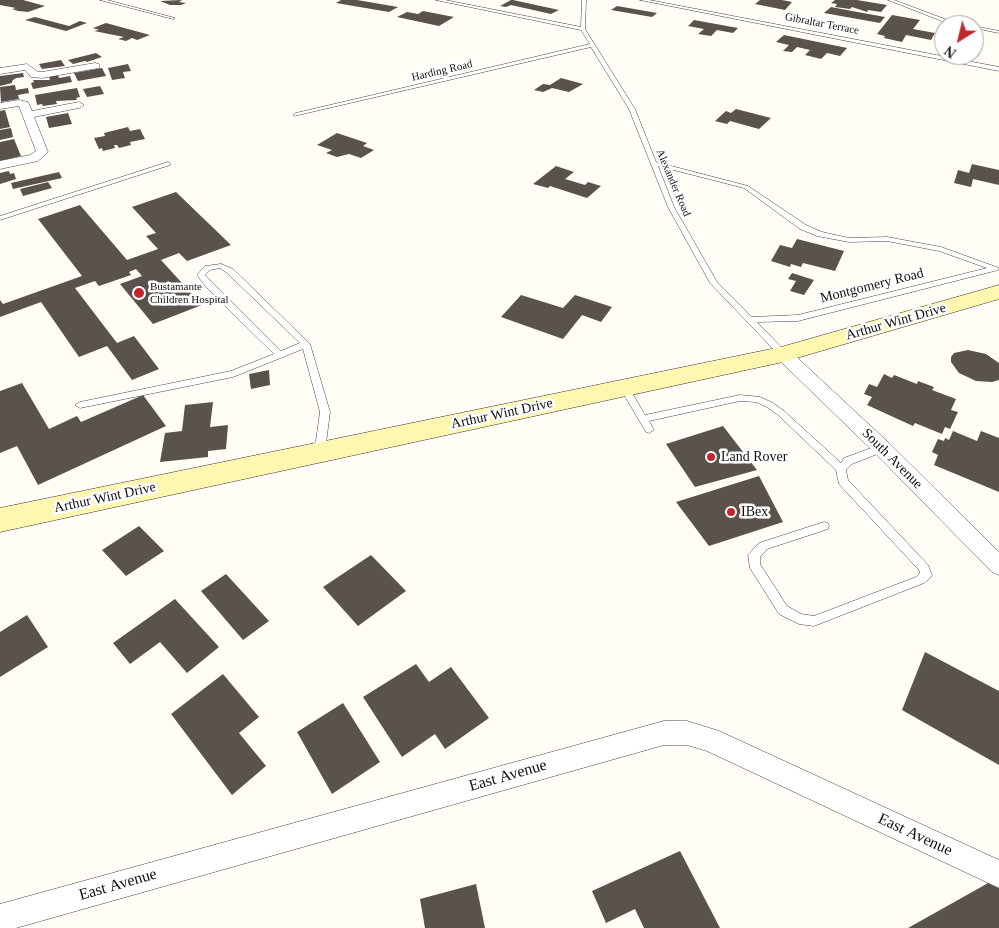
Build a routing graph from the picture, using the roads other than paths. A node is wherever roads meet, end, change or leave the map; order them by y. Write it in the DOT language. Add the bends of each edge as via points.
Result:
graph roads {
  1 [pos="102,0"];
  2 [pos="438,0"];
  3 [pos="584,0"];
  4 [pos="642,0"];
  5 [pos="890,0"];
  6 [pos="934,16"];
  7 [pos="173,18"];
  8 [pos="583,29"];
  9 [pos="984,29"];
  10 [pos="999,32"];
  11 [pos="593,45"];
  12 [pos="95,66"];
  13 [pos="999,69"];
  14 [pos="0,71"];
  15 [pos="79,105"];
  16 [pos="0,106"];
  17 [pos="29,115"];
  18 [pos="296,115"];
  19 [pos="653,163"];
  20 [pos="168,164"];
  21 [pos="0,165"];
  22 [pos="0,218"];
  23 [pos="997,267"];
  24 [pos="999,292"];
  25 [pos="750,320"];
  26 [pos="306,344"];
  27 [pos="783,354"];
  28 [pos="280,355"];
  29 [pos="625,388"];
  30 [pos="80,405"];
  31 [pos="642,419"];
  32 [pos="649,430"];
  33 [pos="882,448"];
  34 [pos="299,458"];
  35 [pos="841,469"];
  36 [pos="0,520"];
  37 [pos="824,526"];
  38 [pos="999,566"];
  39 [pos="999,874"];
  40 [pos="0,918"];
  1 -- 7 [label="lane"];
  2 -- 8 [label="lane"];
  3 -- 8 [label="lane"];
  4 -- 13 [label="lane, Gibraltar Terrace"];
  5 -- 6 [label="lane"];
  8 -- 11 [label="lane, Alexander Road"];
  9 -- 10 [label="lane"];
  11 -- 18 [label="lane, Harding Road"];
  11 -- 19 [label="lane, Alexander Road" via="632,109"];
  12 -- 14 [label="street" via="42,75 36,75 27,67"];
  15 -- 17 [label="street"];
  16 -- 17 [label="street" via="23,104"];
  17 -- 21 [label="street" via="42,154"];
  19 -- 23 [label="lane" via="746,187 802,227 820,234 849,240 887,239 941,249"];
  19 -- 25 [label="lane, Alexander Road" via="671,208 714,283"];
  20 -- 22 [label="lane"];
  23 -- 25 [label="lane, Montgomery Road" via="798,318"];
  24 -- 27 [label="main road, Arthur Wint Drive"];
  25 -- 27 [label="lane, Alexander Road"];
  26 -- 28 [label="lane"];
  26 -- 28 [label="lane" via="230,271 221,266 208,268 201,275 208,285"];
  26 -- 34 [label="lane" via="325,412 321,443"];
  27 -- 29 [label="main road, Arthur Wint Drive"];
  27 -- 33 [label="street, South Avenue"];
  28 -- 30 [label="lane" via="233,374"];
  29 -- 31 [label="lane"];
  29 -- 34 [label="main road, Arthur Wint Drive"];
  31 -- 32 [label="lane"];
  31 -- 35 [label="lane" via="740,398 757,399 780,413"];
  33 -- 35 [label="lane" via="848,461"];
  33 -- 38 [label="street, South Avenue"];
  34 -- 36 [label="main road, Arthur Wint Drive"];
  35 -- 37 [label="lane" via="843,481 924,568 926,575 814,620 799,619 782,610 754,566 754,555 763,546"];
  39 -- 40 [label="street, East Avenue" via="710,740 687,733 664,733"];
}
